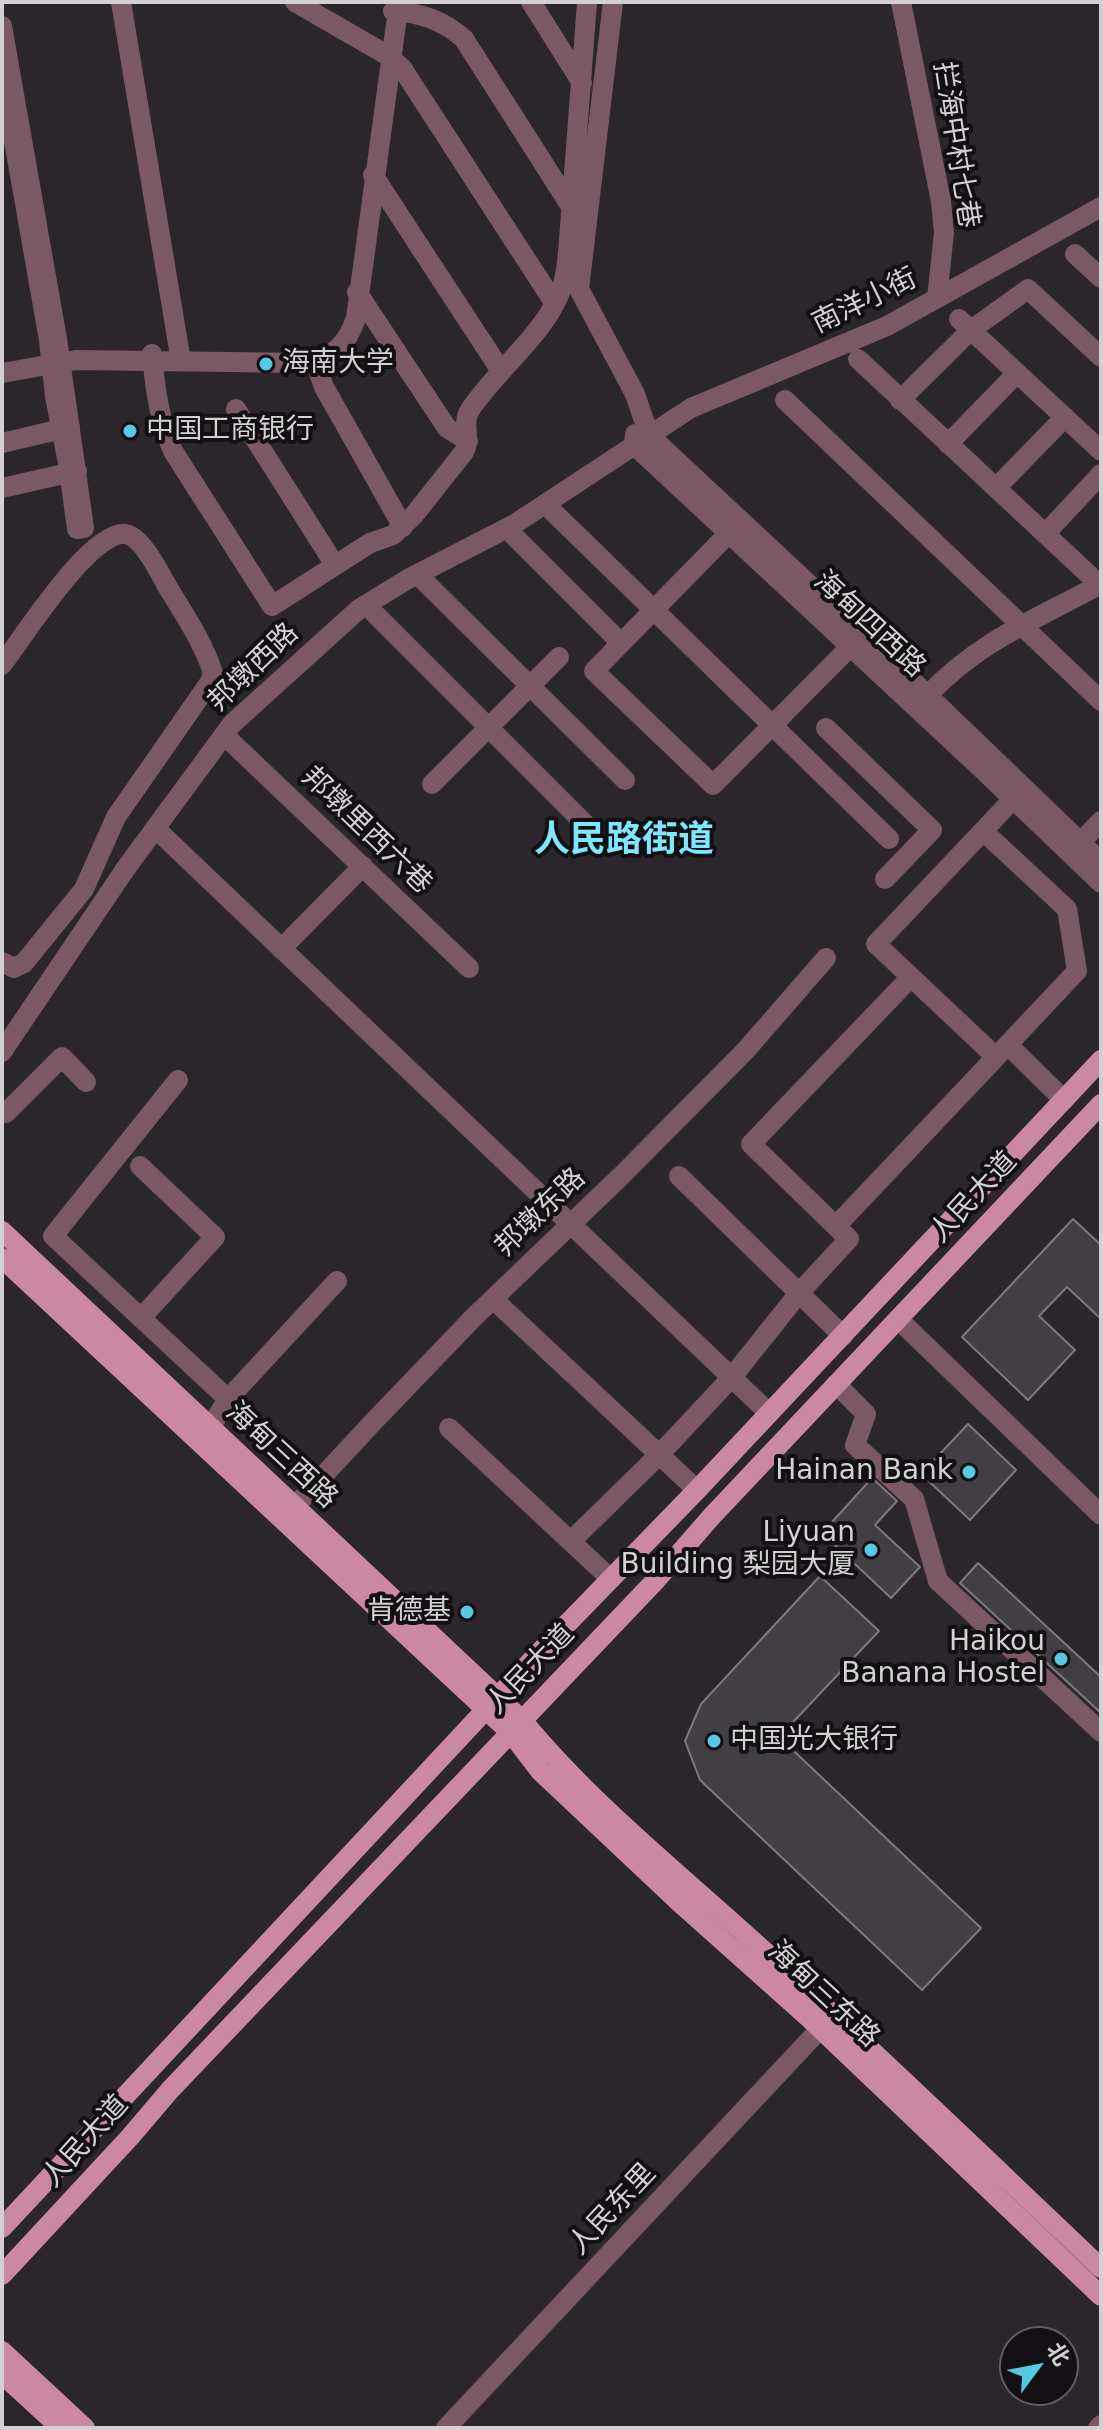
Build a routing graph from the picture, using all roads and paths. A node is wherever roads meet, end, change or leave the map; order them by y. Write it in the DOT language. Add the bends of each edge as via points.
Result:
graph roads {
  1 [pos="121,2"];
  2 [pos="295,2"];
  3 [pos="531,2"];
  4 [pos="587,2"];
  5 [pos="613,2"];
  6 [pos="901,2"];
  7 [pos="396,6"];
  8 [pos="2,26"];
  9 [pos="390,56"];
  10 [pos="2,73"];
  11 [pos="582,83"];
  12 [pos="373,175"];
  13 [pos="1101,207"];
  14 [pos="572,208"];
  15 [pos="1075,254"];
  16 [pos="1101,278"];
  17 [pos="357,292"];
  18 [pos="937,298"];
  19 [pos="555,304"];
  20 [pos="965,324"];
  21 [pos="152,357"];
  22 [pos="1101,357"];
  23 [pos="180,358"];
  24 [pos="314,358"];
  25 [pos="858,359"];
  26 [pos="56,360"];
  27 [pos="2,365"];
  28 [pos="501,371"];
  29 [pos="2,373"];
  30 [pos="1017,373"];
  31 [pos="785,400"];
  32 [pos="900,400"];
  33 [pos="236,409"];
  34 [pos="1065,417"];
  35 [pos="65,423"];
  36 [pos="1093,430"];
  37 [pos="2,434"];
  38 [pos="642,440"];
  39 [pos="468,441"];
  40 [pos="2,443"];
  41 [pos="948,444"];
  42 [pos="1101,451"];
  43 [pos="1101,474"];
  44 [pos="2,488"];
  45 [pos="996,488"];
  46 [pos="545,504"];
  47 [pos="403,527"];
  48 [pos="507,529"];
  49 [pos="729,533"];
  50 [pos="1045,534"];
  51 [pos="335,565"];
  52 [pos="418,575"];
  53 [pos="1101,585"];
  54 [pos="366,605"];
  55 [pos="653,610"];
  56 [pos="1020,625"];
  57 [pos="621,643"];
  58 [pos="851,646"];
  59 [pos="559,657"];
  60 [pos="2,665"];
  61 [pos="530,686"];
  62 [pos="928,695"];
  63 [pos="1101,701"];
  64 [pos="772,726"];
  65 [pos="489,728"];
  66 [pos="826,728"];
  67 [pos="224,735"];
  68 [pos="625,780"];
  69 [pos="432,784"];
  70 [pos="1013,799"];
  71 [pos="906,805"];
  72 [pos="1101,821"];
  73 [pos="155,828"];
  74 [pos="983,831"];
  75 [pos="593,832"];
  76 [pos="1080,843"];
  77 [pos="1101,862"];
  78 [pos="363,866"];
  79 [pos="885,879"];
  80 [pos="1101,883"];
  81 [pos="281,949"];
  82 [pos="826,958"];
  83 [pos="2,962"];
  84 [pos="469,968"];
  85 [pos="911,977"];
  86 [pos="1003,1050"];
  87 [pos="2,1052"];
  88 [pos="1101,1060"];
  89 [pos="178,1080"];
  90 [pos="86,1082"];
  91 [pos="1064,1100"];
  92 [pos="1101,1104"];
  93 [pos="2,1109"];
  94 [pos="140,1166"];
  95 [pos="679,1176"];
  96 [pos="570,1223"];
  97 [pos="836,1226"];
  98 [pos="2,1231"];
  99 [pos="2,1258"];
  100 [pos="337,1281"];
  101 [pos="799,1293"];
  102 [pos="493,1299"];
  103 [pos="141,1318"];
  104 [pos="898,1319"];
  105 [pos="843,1336"];
  106 [pos="732,1377"];
  107 [pos="836,1384"];
  108 [pos="228,1399"];
  109 [pos="769,1413"];
  110 [pos="210,1428"];
  111 [pos="449,1428"];
  112 [pos="659,1455"];
  113 [pos="697,1490"];
  114 [pos="294,1507"];
  115 [pos="1101,1515"];
  116 [pos="571,1541"];
  117 [pos="611,1579"];
  118 [pos="492,1704"];
  119 [pos="517,1727"];
  120 [pos="1101,1732"];
  121 [pos="820,2029"];
  122 [pos="2,2228"];
  123 [pos="1101,2268"];
  124 [pos="2,2275"];
  125 [pos="1101,2296"];
  126 [pos="2,2351"];
  127 [pos="2,2374"];
  128 [pos="61,2428"];
  129 [pos="85,2428"];
  130 [pos="446,2428"];
  1 -- 23 [label="street"];
  2 -- 9 [label="street"];
  3 -- 11 [label="street"];
  4 -- 11 [label="street"];
  5 -- 38 [label="street" via="579,289 635,394"];
  6 -- 18 [label="street, 拦海中村七巷" via="941,201 944,233"];
  7 -- 9 [label="street"];
  7 -- 14 [label="street" via="440,21 464,39"];
  8 -- 26 [label="street"];
  9 -- 12 [label="street"];
  9 -- 19 [label="street"];
  10 -- 26 [label="street"];
  11 -- 14 [label="street"];
  12 -- 17 [label="street"];
  12 -- 28 [label="street"];
  13 -- 18 [label="street, 南洋小街"];
  14 -- 19 [label="street" via="566,271"];
  15 -- 16 [label="street"];
  17 -- 24 [label="street" via="345,331"];
  17 -- 39 [label="street" via="447,428"];
  18 -- 38 [label="street, 南洋小街" via="847,344 691,408"];
  19 -- 28 [label="street"];
  20 -- 22 [label="street" via="1028,289"];
  20 -- 30 [label="street"];
  20 -- 32 [label="street"];
  21 -- 23 [label="street"];
  21 -- 26 [label="street" via="76,353"];
  21 -- 51 [label="street" via="158,406 173,451 272,606"];
  23 -- 24 [label="street"];
  24 -- 47 [label="street" via="324,387"];
  25 -- 32 [label="street"];
  26 -- 27 [label="street"];
  26 -- 29 [label="street"];
  26 -- 35 [label="street"];
  28 -- 39 [label="street" via="467,416"];
  30 -- 34 [label="street"];
  30 -- 41 [label="street"];
  31 -- 56 [label="street"];
  32 -- 41 [label="street"];
  33 -- 51 [label="street"];
  34 -- 36 [label="street"];
  34 -- 45 [label="street"];
  35 -- 37 [label="street"];
  35 -- 40 [label="street"];
  35 -- 44 [label="street" via="73,471"];
  36 -- 42 [label="street"];
  38 -- 46 [label="street, 邦墩西路"];
  38 -- 49 [label="street, 海甸四西路"];
  38 -- 62 [label="street, 海甸四西路"];
  39 -- 47 [label="street"];
  41 -- 45 [label="street"];
  43 -- 50 [label="street"];
  45 -- 50 [label="street"];
  46 -- 48 [label="street, 邦墩西路"];
  46 -- 55 [label="street"];
  47 -- 51 [label="street"];
  48 -- 52 [label="street, 邦墩西路"];
  48 -- 57 [label="street"];
  49 -- 55 [label="street"];
  49 -- 58 [label="street, 海甸四西路"];
  50 -- 53 [label="street"];
  52 -- 54 [label="street, 邦墩西路"];
  52 -- 61 [label="street"];
  53 -- 56 [label="street"];
  54 -- 65 [label="street"];
  54 -- 67 [label="street, 邦墩西路"];
  55 -- 57 [label="street"];
  55 -- 64 [label="street"];
  56 -- 62 [label="street" via="982,647"];
  56 -- 63 [label="street"];
  57 -- 64 [label="street" via="594,671 713,785"];
  58 -- 64 [label="street"];
  58 -- 70 [label="street, 海甸四西路"];
  59 -- 61 [label="street"];
  60 -- 83 [label="street" via="59,586 101,544 128,534 140,542 161,574 213,673 116,817 84,889 24,963 14,968"];
  61 -- 65 [label="street"];
  61 -- 68 [label="street"];
  62 -- 76 [label="street, 海甸四西路"];
  64 -- 71 [label="street" via="885,835"];
  65 -- 69 [label="street"];
  65 -- 75 [label="street"];
  66 -- 71 [label="street"];
  67 -- 73 [label="street, 邦墩西路"];
  67 -- 78 [label="street, 邦墩里西六巷"];
  70 -- 74 [label="street"];
  70 -- 80 [label="street, 海甸四西路"];
  71 -- 79 [label="street" via="932,830"];
  72 -- 76 [label="street"];
  73 -- 81 [label="street"];
  73 -- 87 [label="street, 邦墩西路"];
  74 -- 85 [label="street" via="876,944"];
  74 -- 86 [label="street" via="1067,909 1077,971"];
  76 -- 77 [label="street, 海甸四西路"];
  78 -- 81 [label="street"];
  78 -- 84 [label="street, 邦墩里西六巷"];
  81 -- 96 [label="street"];
  82 -- 96 [label="street, 邦墩东路" via="746,1050"];
  85 -- 86 [label="street" via="996,1057"];
  85 -- 97 [label="street" via="751,1144"];
  86 -- 91 [label="street"];
  86 -- 97 [label="street"];
  88 -- 91 [label="main road, 人民大道"];
  89 -- 103 [label="street" via="53,1236"];
  90 -- 93 [label="street" via="62,1057 6,1113"];
  91 -- 105 [label="main road, 人民大道"];
  92 -- 104 [label="main road, 人民大道"];
  94 -- 103 [label="street" via="215,1237"];
  95 -- 101 [label="street"];
  96 -- 102 [label="street, 邦墩东路"];
  96 -- 106 [label="street"];
  97 -- 101 [label="street" via="849,1239"];
  98 -- 110 [label="main road, 海甸三西路"];
  99 -- 118 [label="main road, 海甸三西路"];
  100 -- 108 [label="street"];
  101 -- 105 [label="street"];
  101 -- 106 [label="street"];
  102 -- 112 [label="street"];
  102 -- 114 [label="street, 邦墩东路"];
  103 -- 108 [label="street"];
  104 -- 107 [label="main road, 人民大道"];
  104 -- 115 [label="street"];
  105 -- 109 [label="main road, 人民大道"];
  106 -- 109 [label="street"];
  106 -- 112 [label="street"];
  107 -- 119 [label="main road, 人民大道"];
  107 -- 120 [label="street" via="866,1414 855,1445 914,1499 938,1581"];
  108 -- 110 [label="street"];
  109 -- 113 [label="main road, 人民大道"];
  110 -- 114 [label="main road, 海甸三西路"];
  111 -- 116 [label="street"];
  112 -- 113 [label="street"];
  112 -- 116 [label="street"];
  113 -- 117 [label="main road, 人民大道"];
  114 -- 118 [label="main road, 海甸三西路"];
  116 -- 117 [label="street"];
  117 -- 118 [label="main road, 人民大道"];
  118 -- 119 [label="main road, 海甸三西路"];
  118 -- 122 [label="main road, 人民大道"];
  119 -- 121 [label="main road, 海甸三东路" via="540,1771"];
  119 -- 123 [label="main road"];
  119 -- 124 [label="main road, 人民大道" via="179,2080"];
  121 -- 125 [label="main road, 海甸三东路"];
  121 -- 130 [label="street, 人民东里"];
  126 -- 129 [label="main road"];
  127 -- 128 [label="main road"];
}
